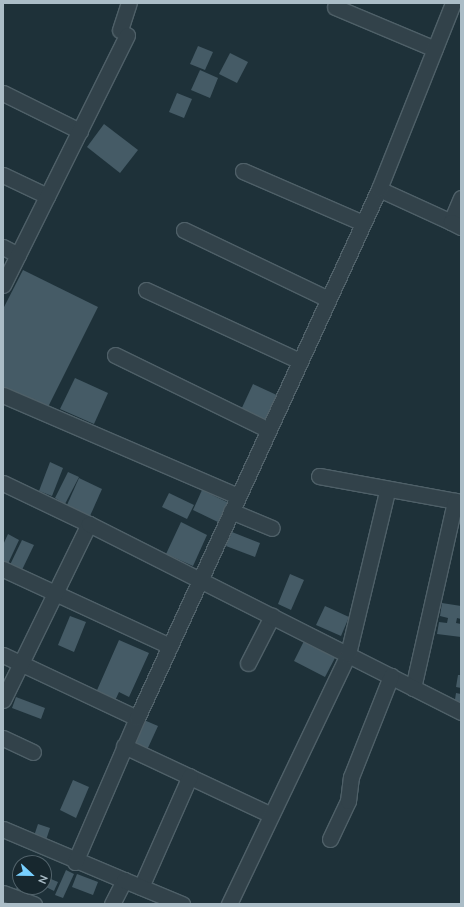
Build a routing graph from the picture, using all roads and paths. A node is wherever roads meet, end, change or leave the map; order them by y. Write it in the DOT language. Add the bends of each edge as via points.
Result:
graph roads {
  1 [pos="129,3"];
  2 [pos="453,3"];
  3 [pos="335,7"];
  4 [pos="435,48"];
  5 [pos="3,93"];
  6 [pos="80,131"];
  7 [pos="243,171"];
  8 [pos="3,175"];
  9 [pos="379,189"];
  10 [pos="47,196"];
  11 [pos="461,198"];
  12 [pos="364,223"];
  13 [pos="456,225"];
  14 [pos="184,230"];
  15 [pos="3,247"];
  16 [pos="18,255"];
  17 [pos="3,285"];
  18 [pos="146,290"];
  19 [pos="328,299"];
  20 [pos="115,355"];
  21 [pos="300,361"];
  22 [pos="3,395"];
  23 [pos="268,430"];
  24 [pos="319,476"];
  25 [pos="3,483"];
  26 [pos="387,491"];
  27 [pos="238,496"];
  28 [pos="458,502"];
  29 [pos="231,511"];
  30 [pos="89,524"];
  31 [pos="272,528"];
  32 [pos="3,569"];
  33 [pos="200,579"];
  34 [pos="55,592"];
  35 [pos="272,616"];
  36 [pos="170,646"];
  37 [pos="348,654"];
  38 [pos="3,655"];
  39 [pos="21,663"];
  40 [pos="248,663"];
  41 [pos="391,676"];
  42 [pos="413,688"];
  43 [pos="3,700"];
  44 [pos="461,712"];
  45 [pos="137,718"];
  46 [pos="3,738"];
  47 [pos="124,746"];
  48 [pos="33,752"];
  49 [pos="190,776"];
  50 [pos="271,815"];
  51 [pos="3,829"];
  52 [pos="330,839"];
  53 [pos="75,862"];
  54 [pos="124,880"];
  55 [pos="141,887"];
  56 [pos="3,893"];
  57 [pos="34,904"];
  58 [pos="112,904"];
  59 [pos="182,904"];
  60 [pos="229,904"];
  1 -- 6 [label="street" via="123,33"];
  2 -- 4 [label="street"];
  3 -- 4 [label="street"];
  4 -- 9 [label="street"];
  5 -- 6 [label="street"];
  6 -- 10 [label="street"];
  7 -- 12 [label="street"];
  8 -- 10 [label="street"];
  9 -- 12 [label="street"];
  9 -- 13 [label="street"];
  10 -- 16 [label="street"];
  11 -- 13 [label="street"];
  12 -- 19 [label="street"];
  14 -- 19 [label="street"];
  15 -- 16 [label="street"];
  16 -- 17 [label="street"];
  18 -- 21 [label="street"];
  19 -- 21 [label="street"];
  20 -- 23 [label="street"];
  21 -- 23 [label="street"];
  22 -- 27 [label="street"];
  23 -- 27 [label="street"];
  24 -- 26 [label="street"];
  25 -- 30 [label="street"];
  26 -- 28 [label="street"];
  26 -- 37 [label="street"];
  27 -- 29 [label="street"];
  28 -- 42 [label="street"];
  29 -- 31 [label="street"];
  29 -- 33 [label="street"];
  30 -- 33 [label="street"];
  30 -- 34 [label="street"];
  32 -- 34 [label="street"];
  33 -- 35 [label="street"];
  33 -- 36 [label="street"];
  34 -- 36 [label="street"];
  34 -- 39 [label="street"];
  35 -- 37 [label="street"];
  35 -- 40 [label="street"];
  36 -- 45 [label="street"];
  37 -- 41 [label="street"];
  37 -- 50 [label="street"];
  38 -- 39 [label="street"];
  39 -- 43 [label="street"];
  39 -- 45 [label="street"];
  41 -- 42 [label="street"];
  41 -- 52 [label="street" via="350,776 348,801"];
  42 -- 44 [label="street"];
  45 -- 47 [label="street"];
  46 -- 48 [label="street"];
  47 -- 49 [label="street"];
  47 -- 53 [label="street"];
  49 -- 50 [label="street"];
  49 -- 55 [label="street"];
  50 -- 60 [label="street"];
  51 -- 53 [label="street"];
  53 -- 54 [label="street"];
  54 -- 55 [label="street"];
  54 -- 58 [label="street"];
  55 -- 59 [label="street"];
  56 -- 57 [label="street"];
}
